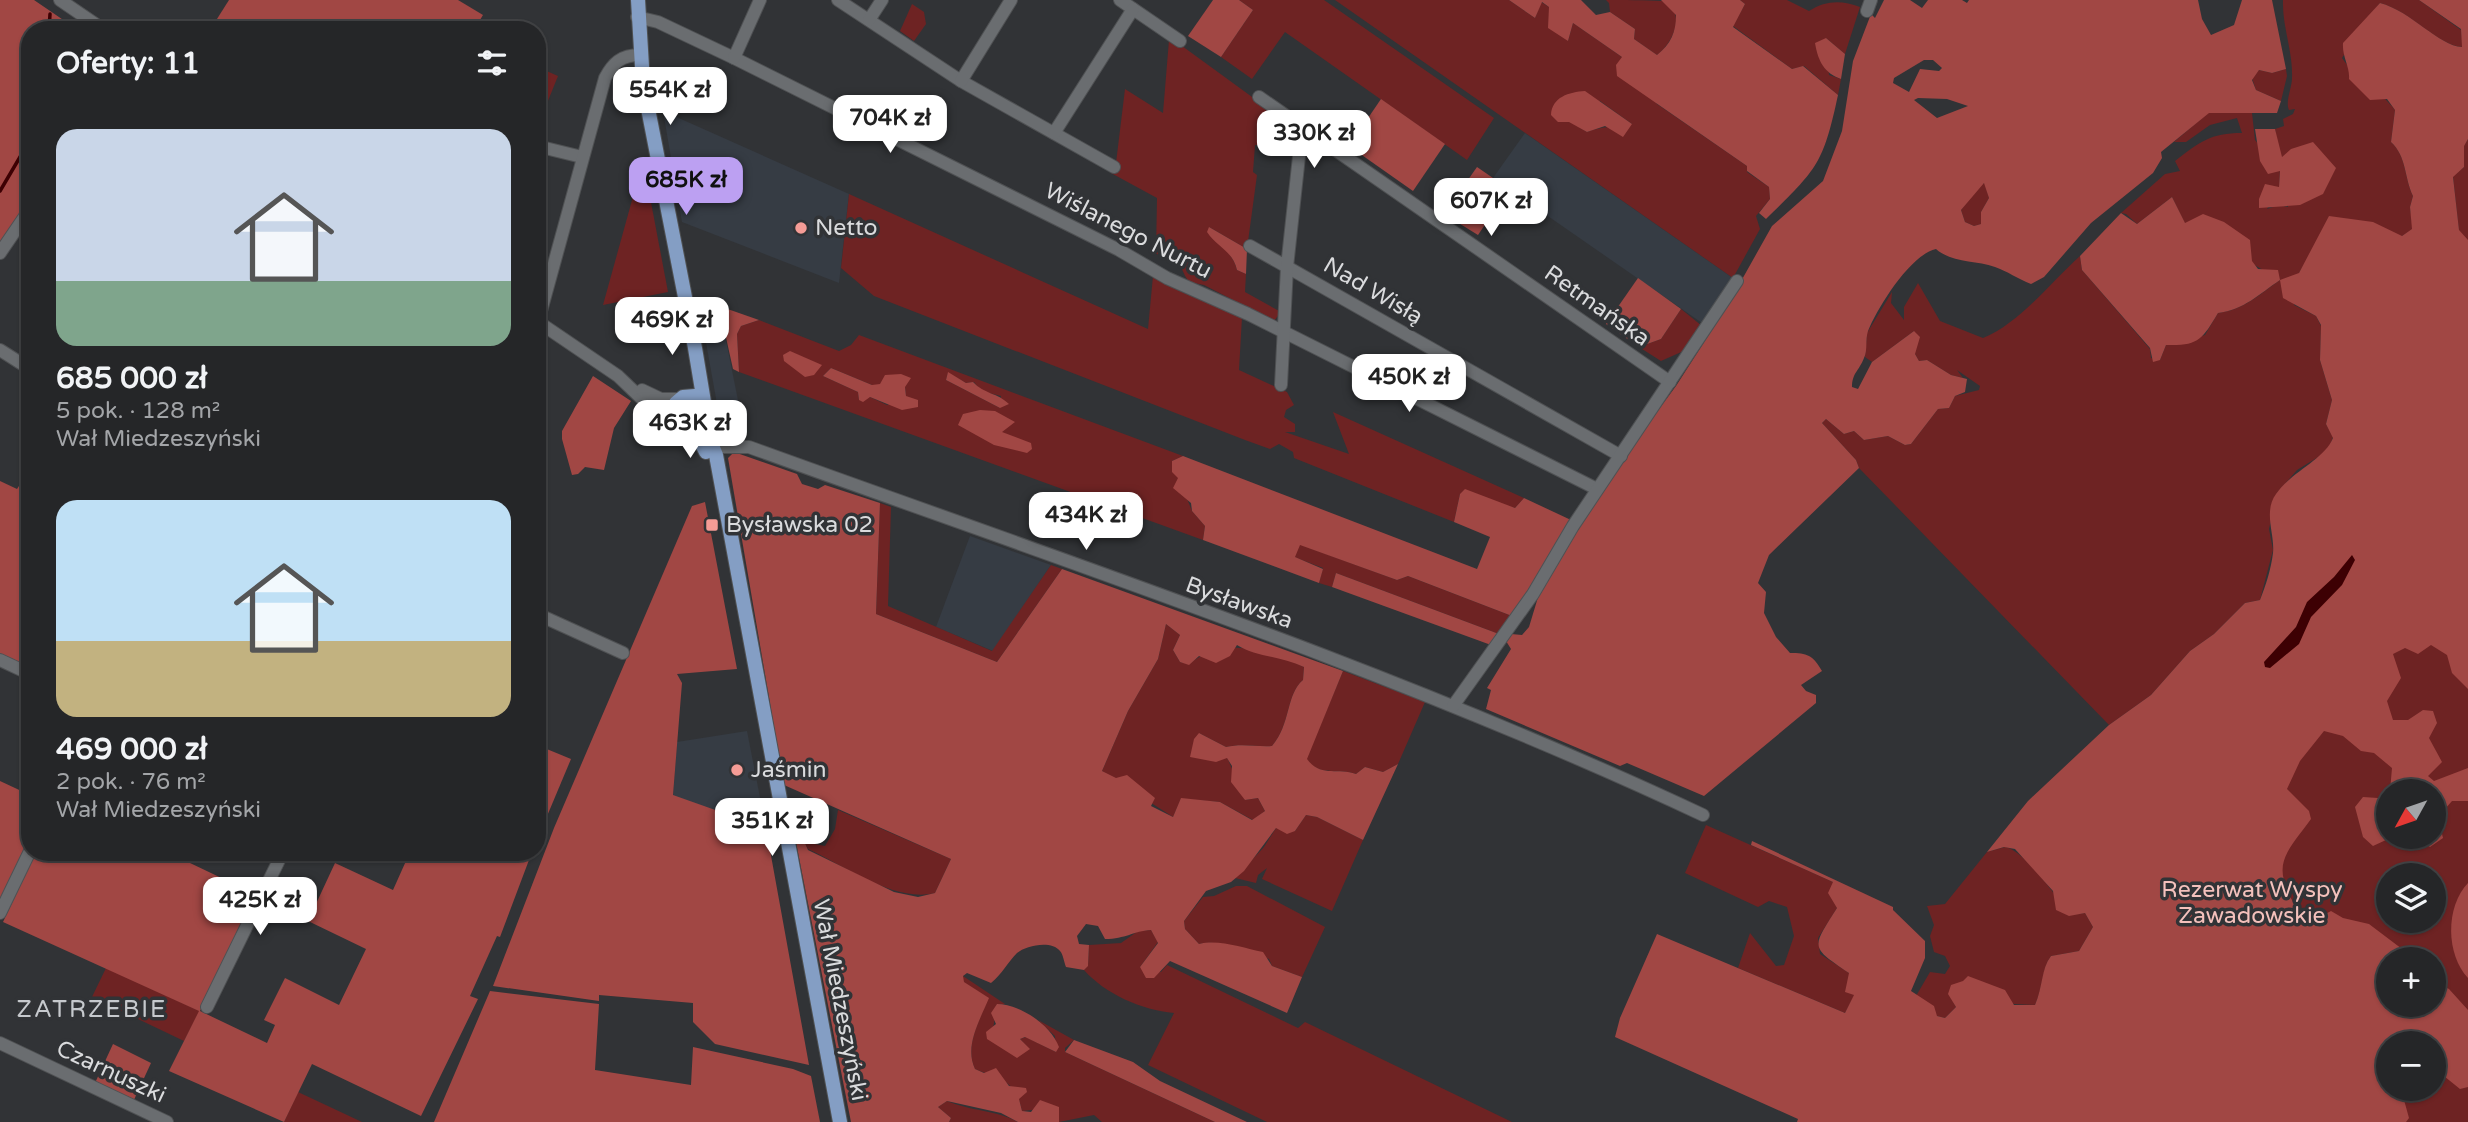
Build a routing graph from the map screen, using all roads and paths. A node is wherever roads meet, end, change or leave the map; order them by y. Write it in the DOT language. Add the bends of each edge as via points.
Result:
graph roads {
  1 [pos="60,0"];
  2 [pos="638,0"];
  3 [pos="760,0"];
  4 [pos="838,0"];
  5 [pos="882,0"];
  6 [pos="1011,0"];
  7 [pos="1120,0"];
  8 [pos="1133,9"];
  9 [pos="638,17"];
  10 [pos="869,20"];
  11 [pos="91,21"];
  12 [pos="1180,41"];
  13 [pos="640,55"];
  14 [pos="734,58"];
  15 [pos="961,81"];
  16 [pos="1259,96"];
  17 [pos="1307,130"];
  18 [pos="1054,133"];
  19 [pos="546,148"];
  20 [pos="582,157"];
  21 [pos="1114,167"];
  22 [pos="21,222"];
  23 [pos="1250,246"];
  24 [pos="0,253"];
  25 [pos="1287,267"];
  26 [pos="1737,281"];
  27 [pos="546,298"];
  28 [pos="689,327"];
  29 [pos="546,330"];
  30 [pos="1285,333"];
  31 [pos="0,350"];
  32 [pos="21,363"];
  33 [pos="618,376"];
  34 [pos="1670,382"];
  35 [pos="1281,385"];
  36 [pos="682,398"];
  37 [pos="704,410"];
  38 [pos="675,415"];
  39 [pos="687,426"];
  40 [pos="713,447"];
  41 [pos="1621,456"];
  42 [pos="718,473"];
  43 [pos="1597,489"];
  44 [pos="546,618"];
  45 [pos="623,653"];
  46 [pos="0,660"];
  47 [pos="21,670"];
  48 [pos="1453,706"];
  49 [pos="1703,815"];
  50 [pos="25,861"];
  51 [pos="279,861"];
  52 [pos="0,913"];
  53 [pos="207,1007"];
  54 [pos="0,1043"];
  55 [pos="167,1122"];
  56 [pos="840,1122"];
  1 -- 11 [label="street"];
  2 -- 9 [label="main road, Wał Miedzeszyński"];
  3 -- 14 [label="street"];
  4 -- 10 [label="street"];
  5 -- 10 [label="street"];
  6 -- 15 [label="street"];
  7 -- 8 [label="street"];
  8 -- 12 [label="street"];
  8 -- 18 [label="street"];
  9 -- 13 [label="main road, Wał Miedzeszyński"];
  9 -- 14 [label="street, Wiślanego Nurtu"];
  10 -- 15 [label="street"];
  13 -- 20 [label="street" via="622,58 610,69"];
  13 -- 28 [label="main road, Wał Miedzeszyński"];
  14 -- 30 [label="street, Wiślanego Nurtu"];
  15 -- 18 [label="street"];
  16 -- 17 [label="street, Retmańska"];
  17 -- 25 [label="street" via="1301,138"];
  17 -- 34 [label="street, Retmańska"];
  18 -- 21 [label="street"];
  19 -- 20 [label="street"];
  20 -- 27 [label="street"];
  22 -- 24 [label="street"];
  23 -- 25 [label="street, Nad Wisłą"];
  25 -- 30 [label="street"];
  25 -- 41 [label="street, Nad Wisłą"];
  26 -- 34 [label="street"];
  28 -- 36 [label="main road, Wał Miedzeszyński" via="691,384"];
  28 -- 37 [label="main road, Wał Miedzeszyński"];
  29 -- 33 [label="street"];
  30 -- 35 [label="street"];
  30 -- 43 [label="street, Wiślanego Nurtu"];
  31 -- 32 [label="street"];
  33 -- 36 [label="street" via="654,396 670,401"];
  33 -- 38 [label="street" via="642,399"];
  34 -- 41 [label="street"];
  36 -- 37 [label="main road" via="695,396"];
  36 -- 38 [label="main road"];
  37 -- 39 [label="main road" via="697,425"];
  37 -- 40 [label="main road, Wał Miedzeszyński" via="705,430"];
  38 -- 39 [label="main road"];
  39 -- 42 [label="main road, Wał Miedzeszyński"];
  40 -- 42 [label="main road, Wał Miedzeszyński"];
  40 -- 48 [label="street, Bysławska" via="749,447"];
  41 -- 43 [label="street"];
  42 -- 56 [label="main road, Wał Miedzeszyński"];
  43 -- 48 [label="street" via="1526,605"];
  44 -- 45 [label="street"];
  46 -- 47 [label="street"];
  48 -- 49 [label="street, Bysławska"];
  50 -- 52 [label="street"];
  51 -- 53 [label="street"];
  54 -- 55 [label="street, Czarnuszki"];
}
